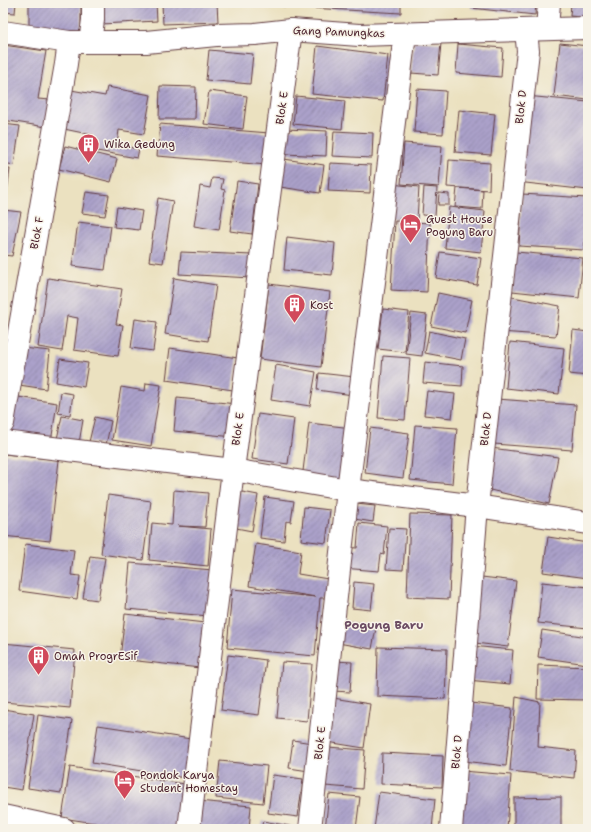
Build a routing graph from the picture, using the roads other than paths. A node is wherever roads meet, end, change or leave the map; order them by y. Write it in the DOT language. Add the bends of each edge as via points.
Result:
graph roads {
  1 [pos="93,3"];
  2 [pos="549,3"];
  3 [pos="588,28"];
  4 [pos="548,29"];
  5 [pos="291,30"];
  6 [pos="526,30"];
  7 [pos="3,32"];
  8 [pos="405,34"];
  9 [pos="69,42"];
  10 [pos="90,42"];
  11 [pos="3,423"];
  12 [pos="3,442"];
  13 [pos="233,470"];
  14 [pos="348,490"];
  15 [pos="477,506"];
  16 [pos="588,523"];
  17 [pos="3,816"];
  18 [pos="64,829"];
  19 [pos="189,829"];
  20 [pos="310,829"];
  21 [pos="451,829"];
  1 -- 10 [label="street"];
  2 -- 4 [label="street"];
  3 -- 4 [label="street, Gang Pamungkas"];
  4 -- 6 [label="street, Gang Pamungkas"];
  5 -- 8 [label="street, Gang Pamungkas"];
  5 -- 10 [label="street, Gang Pamungkas" via="146,42"];
  5 -- 13 [label="street, Blok E"];
  6 -- 8 [label="street, Gang Pamungkas"];
  6 -- 15 [label="street, Blok D" via="528,51"];
  7 -- 9 [label="street, Gang Pamungkas"];
  8 -- 14 [label="street"];
  9 -- 10 [label="street, Gang Pamungkas"];
  9 -- 11 [label="street, Blok F"];
  12 -- 13 [label="street"];
  13 -- 14 [label="street"];
  13 -- 19 [label="street, Blok E"];
  14 -- 15 [label="street"];
  14 -- 20 [label="street, Blok E"];
  15 -- 16 [label="street"];
  15 -- 21 [label="street, Blok D"];
  17 -- 18 [label="street"];
}
